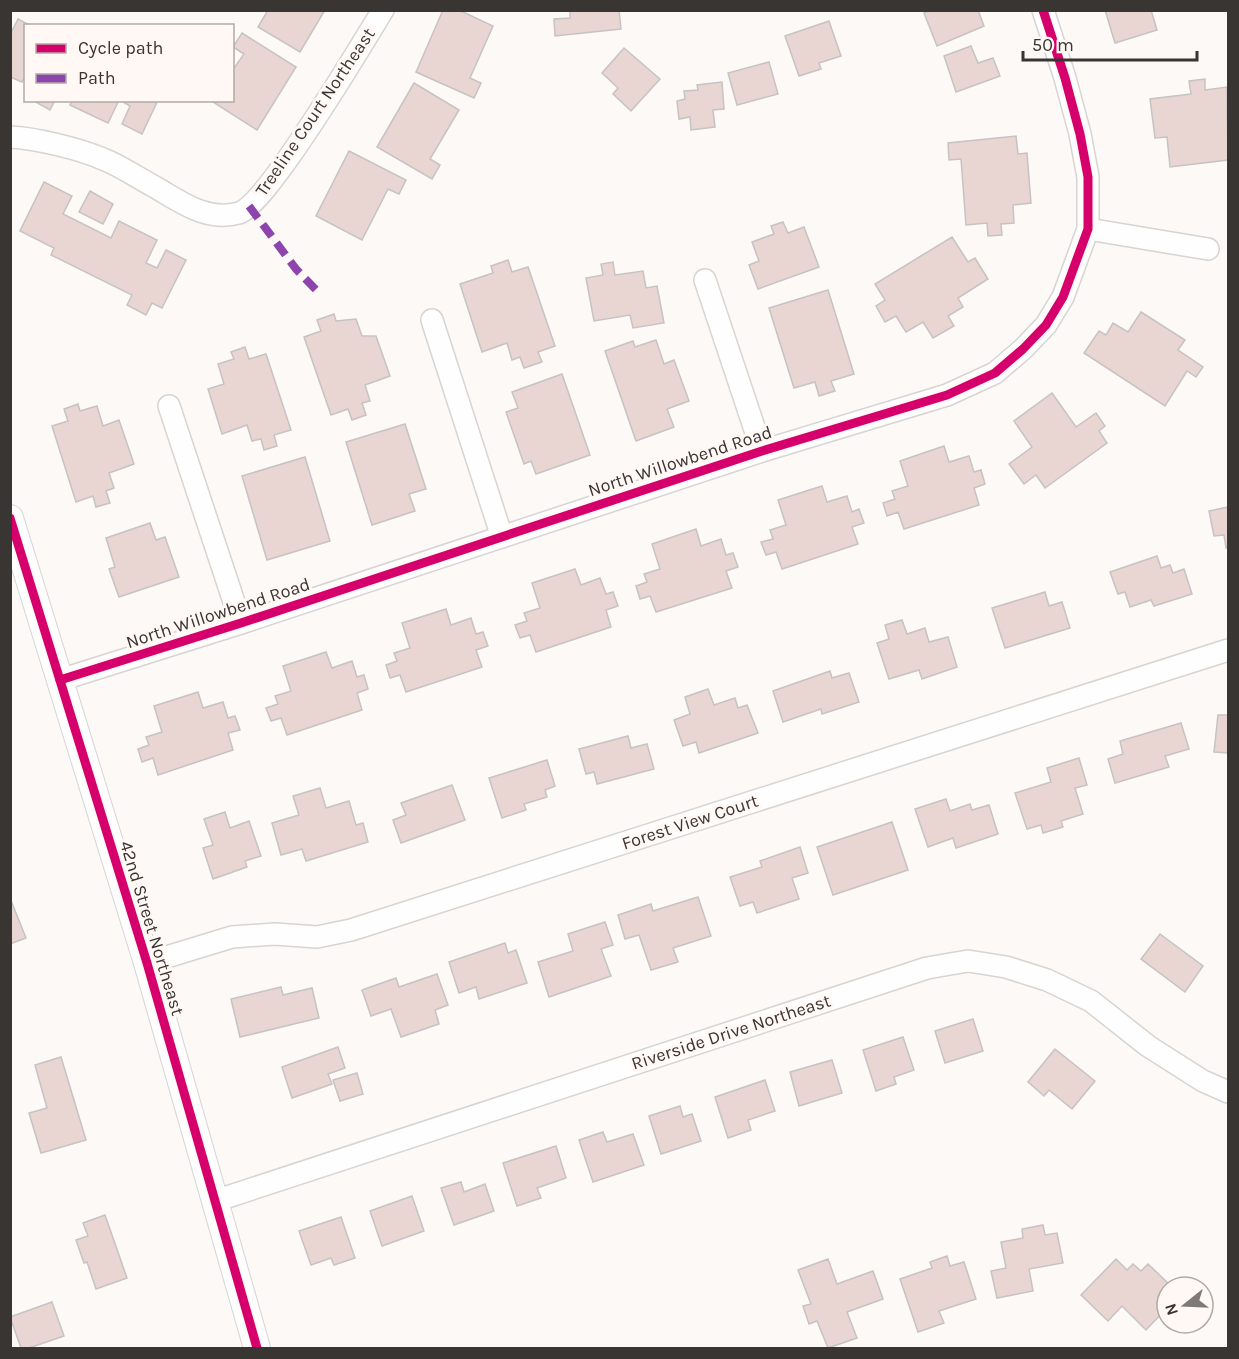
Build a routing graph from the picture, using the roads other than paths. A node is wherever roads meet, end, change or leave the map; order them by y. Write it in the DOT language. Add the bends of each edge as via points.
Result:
graph roads {
  1 [pos="383,10"];
  2 [pos="1043,10"];
  3 [pos="10,137"];
  4 [pos="1088,229"];
  5 [pos="1208,249"];
  6 [pos="705,280"];
  7 [pos="432,320"];
  8 [pos="169,406"];
  9 [pos="762,451"];
  10 [pos="10,518"];
  11 [pos="502,537"];
  12 [pos="240,623"];
  13 [pos="1228,650"];
  14 [pos="60,680"];
  15 [pos="147,963"];
  16 [pos="1228,1092"];
  17 [pos="215,1201"];
  18 [pos="257,1348"];
  1 -- 3 [label="street, Treeline Court Northeast" via="261,196 241,212 217,216 196,211 104,159 28,138"];
  2 -- 4 [label="street, North Willowbend Road" via="1080,134 1088,177"];
  4 -- 5 [label="street"];
  4 -- 9 [label="street, North Willowbend Road" via="1063,297 1046,325 995,373 947,394"];
  6 -- 9 [label="street"];
  7 -- 11 [label="street"];
  8 -- 12 [label="street"];
  9 -- 11 [label="street, North Willowbend Road"];
  10 -- 14 [label="street, 42nd Street Northeast"];
  11 -- 12 [label="street, North Willowbend Road"];
  12 -- 14 [label="street, North Willowbend Road"];
  13 -- 15 [label="street, Forest View Court" via="351,930 317,937 232,937"];
  14 -- 15 [label="street, 42nd Street Northeast"];
  15 -- 17 [label="street, 42nd Street Northeast"];
  16 -- 17 [label="street, Riverside Drive Northeast" via="1148,1046 1090,1001 1047,980 1006,967 968,961 927,968"];
  17 -- 18 [label="street, 42nd Street Northeast"];
}
